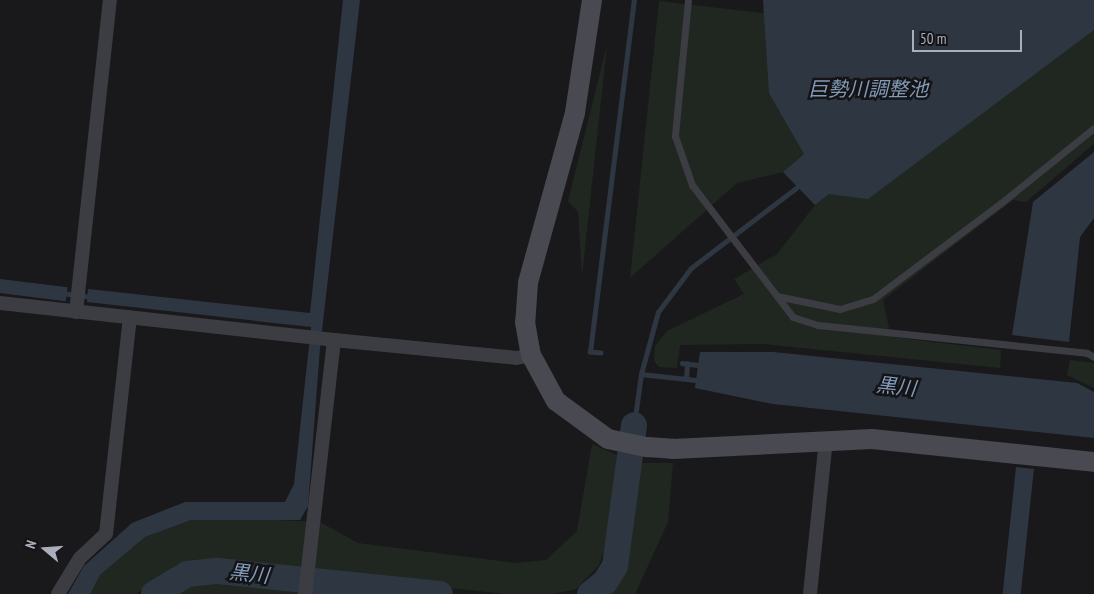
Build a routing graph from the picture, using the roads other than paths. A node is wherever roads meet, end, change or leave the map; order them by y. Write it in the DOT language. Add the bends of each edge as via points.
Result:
graph roads {
  1 [pos="110,0"];
  2 [pos="592,0"];
  3 [pos="688,0"];
  4 [pos="1094,128"];
  5 [pos="777,296"];
  6 [pos="77,301"];
  7 [pos="0,303"];
  8 [pos="130,318"];
  9 [pos="330,339"];
  10 [pos="531,355"];
  11 [pos="1094,357"];
  12 [pos="826,440"];
  13 [pos="1094,462"];
  14 [pos="58,594"];
  15 [pos="305,594"];
  16 [pos="810,594"];
  1 -- 6 [label="street"];
  2 -- 10 [label="street" via="575,114 528,283 524,322"];
  3 -- 5 [label="lane" via="675,136 692,185"];
  4 -- 5 [label="lane" via="873,299 840,309"];
  5 -- 11 [label="lane" via="793,317 818,325 1087,353"];
  6 -- 7 [label="street"];
  6 -- 8 [label="street"];
  8 -- 9 [label="street"];
  8 -- 14 [label="street" via="106,534 80,558"];
  9 -- 10 [label="street" via="516,358"];
  9 -- 15 [label="street"];
  10 -- 12 [label="street" via="556,401 608,439 673,449"];
  12 -- 13 [label="street" via="872,439 955,445"];
  12 -- 16 [label="street"];
}
